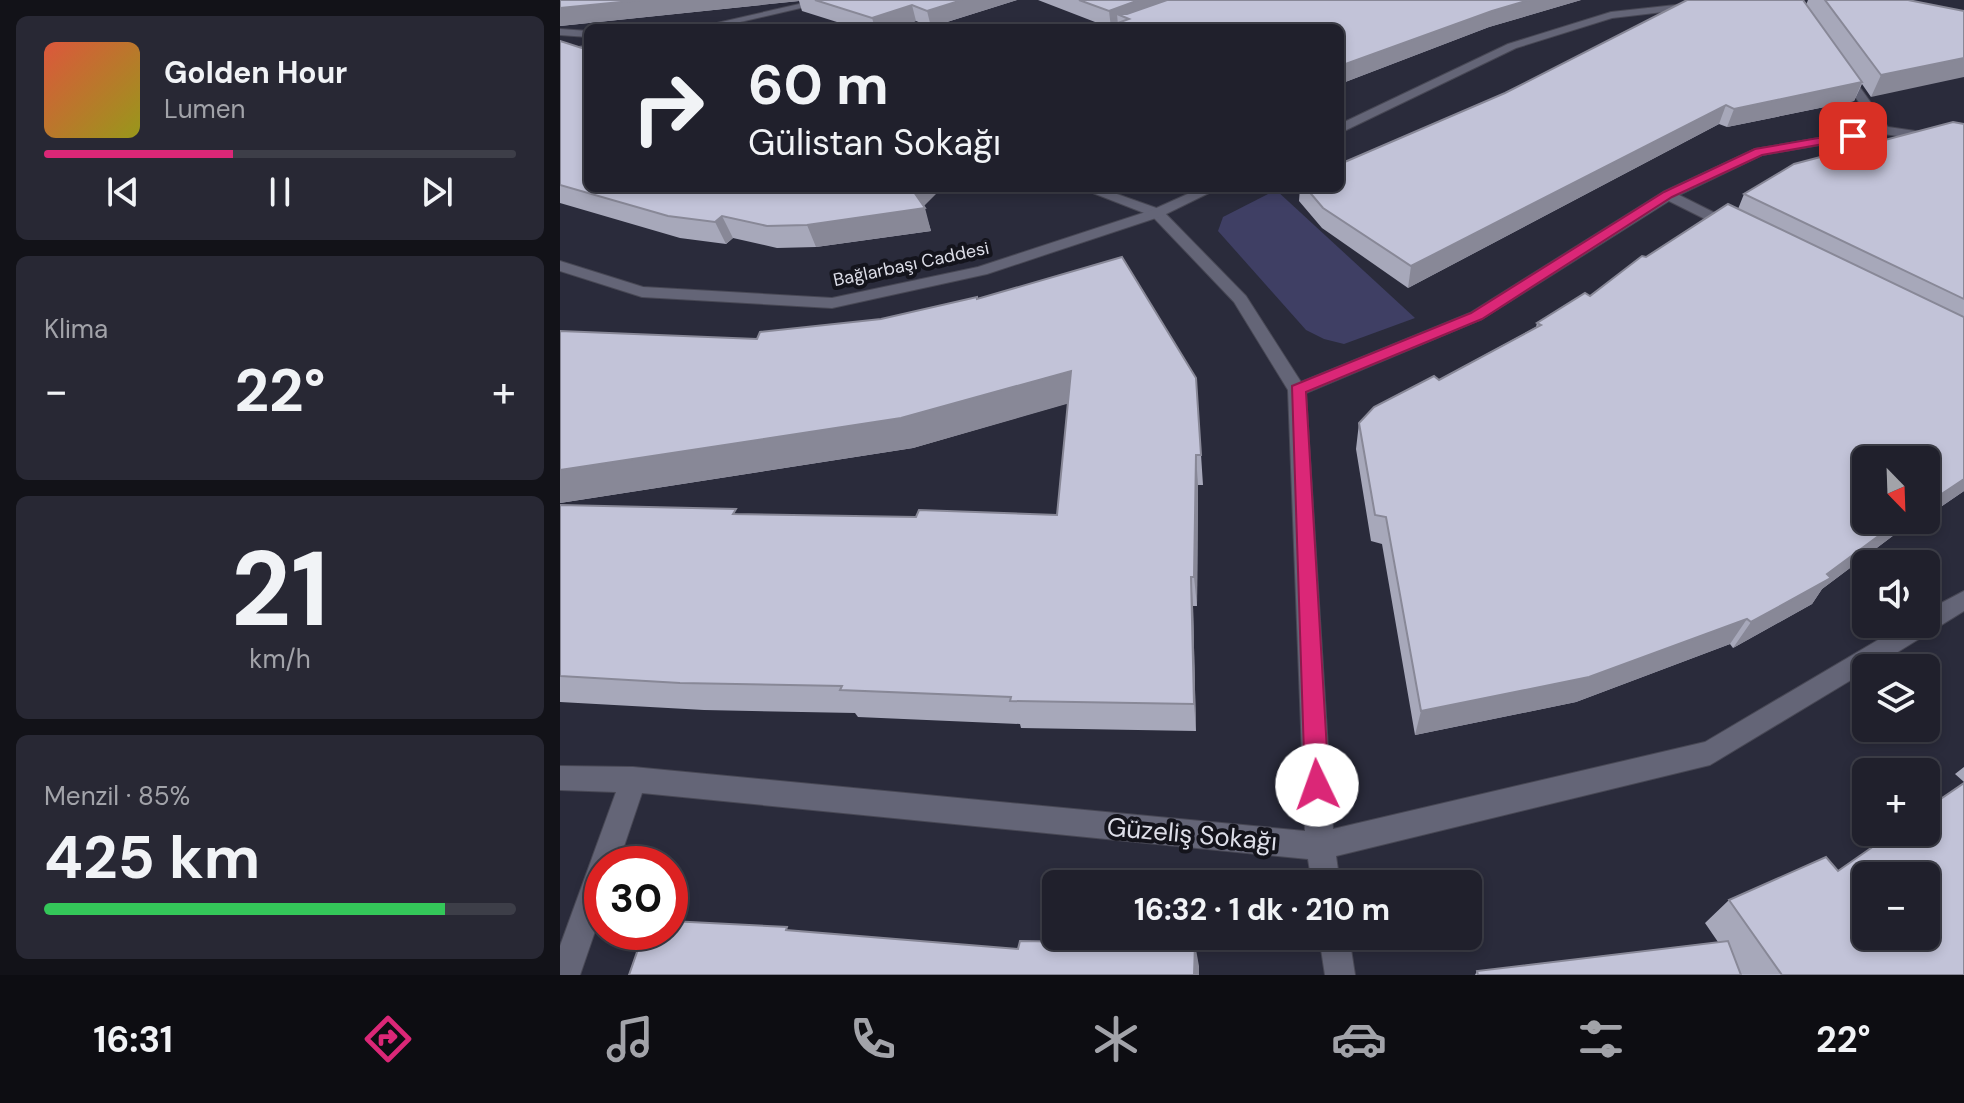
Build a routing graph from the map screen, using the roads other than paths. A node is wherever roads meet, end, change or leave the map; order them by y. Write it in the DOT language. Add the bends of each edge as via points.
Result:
graph roads {
  1 [pos="830,0"];
  2 [pos="1709,5"];
  3 [pos="719,24"];
  4 [pos="560,32"];
  5 [pos="584,34"];
  6 [pos="584,48"];
  7 [pos="560,57"];
  8 [pos="1839,65"];
  9 [pos="1344,127"];
  10 [pos="1884,130"];
  11 [pos="1964,142"];
  12 [pos="1098,192"];
  13 [pos="1203,192"];
  14 [pos="1668,195"];
  15 [pos="1157,213"];
  16 [pos="1753,237"];
  17 [pos="560,266"];
  18 [pos="1297,390"];
  19 [pos="1964,600"];
  20 [pos="560,778"];
  21 [pos="633,780"];
  22 [pos="610,846"];
  23 [pos="1320,846"];
  24 [pos="1324,870"];
  25 [pos="584,920"];
  26 [pos="1336,950"];
  27 [pos="565,975"];
  28 [pos="1340,975"];
  1 -- 3 [label="street"];
  2 -- 9 [label="street" via="1611,15 1512,46"];
  4 -- 5 [label="street"];
  6 -- 7 [label="street"];
  8 -- 10 [label="street"];
  10 -- 11 [label="street"];
  10 -- 14 [label="street" via="1759,152"];
  12 -- 15 [label="street"];
  13 -- 15 [label="street, Bağlarbaşı Caddesi"];
  14 -- 16 [label="street"];
  14 -- 18 [label="street" via="1476,316"];
  15 -- 17 [label="street, Bağlarbaşı Caddesi" via="982,271 832,303 642,292"];
  15 -- 18 [label="street" via="1240,299"];
  18 -- 23 [label="street"];
  19 -- 23 [label="street, Güzeliş Sokağı" via="1710,753"];
  20 -- 21 [label="street, Güzeliş Sokağı"];
  21 -- 22 [label="street"];
  21 -- 23 [label="street, Güzeliş Sokağı"];
  23 -- 24 [label="street"];
  25 -- 27 [label="street"];
  26 -- 28 [label="street"];
}
